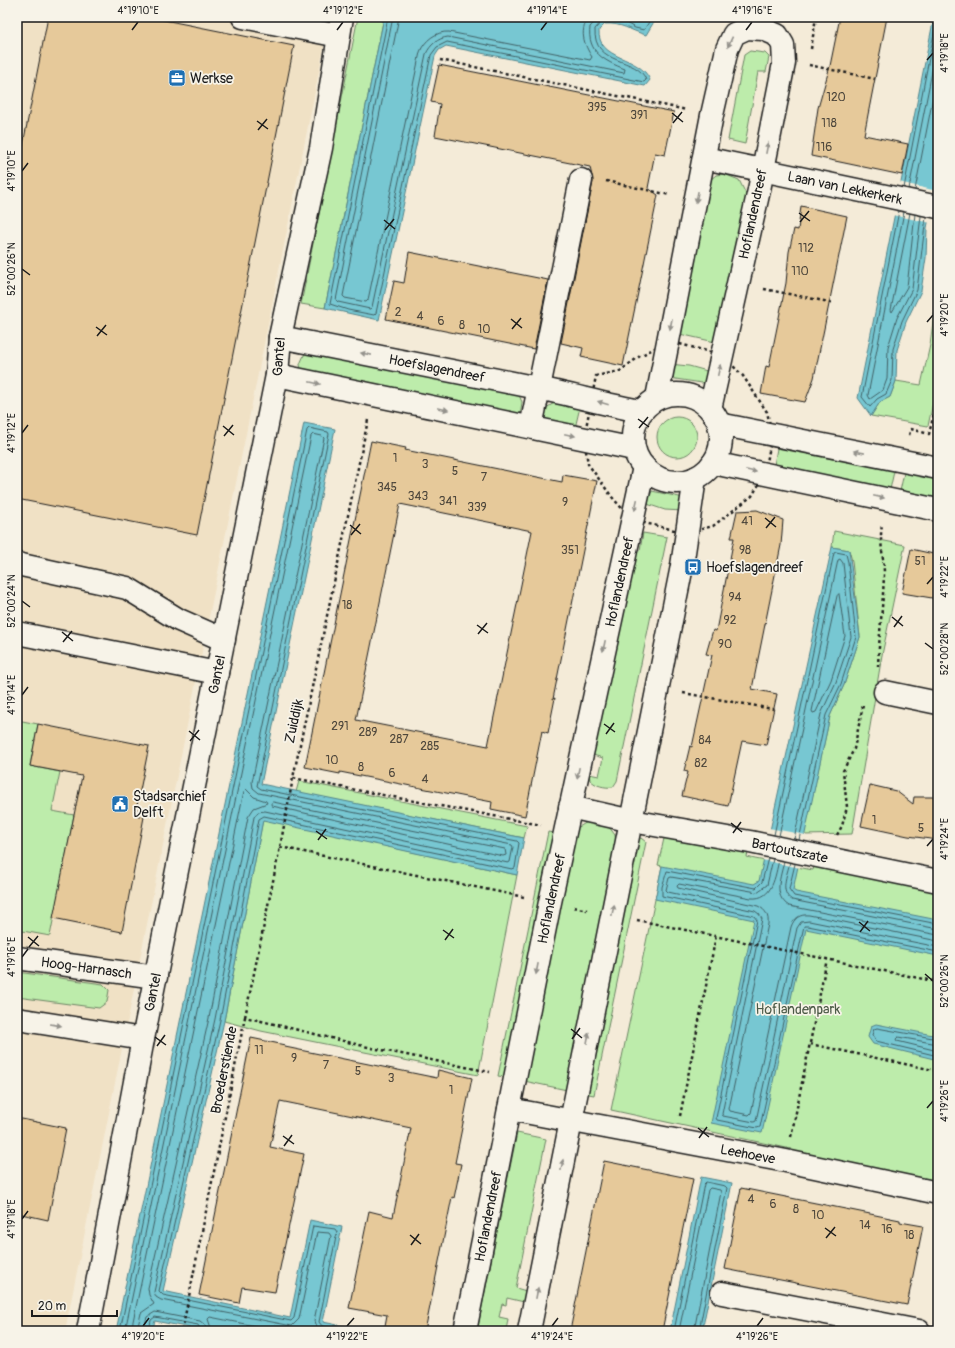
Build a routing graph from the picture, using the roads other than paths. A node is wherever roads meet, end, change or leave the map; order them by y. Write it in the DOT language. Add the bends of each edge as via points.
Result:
graph roads {
  1 [pos="243,17"];
  2 [pos="764,23"];
  3 [pos="341,26"];
  4 [pos="704,158"];
  5 [pos="762,171"];
  6 [pos="581,180"];
  7 [pos="938,207"];
  8 [pos="280,337"];
  9 [pos="277,375"];
  10 [pos="539,388"];
  11 [pos="649,404"];
  12 [pos="715,416"];
  13 [pos="531,427"];
  14 [pos="639,458"];
  15 [pos="713,463"];
  16 [pos="938,468"];
  17 [pos="695,478"];
  18 [pos="938,510"];
  19 [pos="17,564"];
  20 [pos="17,633"];
  21 [pos="224,640"];
  22 [pos="217,673"];
  23 [pos="885,692"];
  24 [pos="938,703"];
  25 [pos="570,807"];
  26 [pos="632,821"];
  27 [pos="938,881"];
  28 [pos="17,958"];
  29 [pos="156,977"];
  30 [pos="17,1019"];
  31 [pos="143,1039"];
  32 [pos="509,1109"];
  33 [pos="571,1121"];
  34 [pos="938,1193"];
  35 [pos="722,1293"];
  36 [pos="88,1331"];
  37 [pos="465,1331"];
  38 [pos="529,1331"];
  39 [pos="919,1331"];
  1 -- 3 [label="street"];
  2 -- 4 [label="street, Hoflandendreef, one-way" via="734,34 727,49"];
  5 -- 2 [label="street, Hoflandendreef, one-way" via="784,63 783,45"];
  3 -- 8 [label="street, Gantel" via="321,148"];
  4 -- 5 [label="street, Laan van Lekkerkerk"];
  4 -- 11 [label="street, Hoflandendreef, one-way" via="668,342"];
  5 -- 7 [label="street, Laan van Lekkerkerk"];
  12 -- 5 [label="street, Hoflandendreef, one-way" via="722,355"];
  6 -- 10 [label="street"];
  8 -- 9 [label="street, Gantel"];
  10 -- 8 [label="street, Hoefslagendreef, one-way"];
  9 -- 13 [label="street, one-way"];
  9 -- 21 [label="street, Gantel"];
  11 -- 10 [label="street, Hoefslagendreef, one-way" via="605,404"];
  10 -- 13 [label="street"];
  11 -- 12 [label="street" via="676,393 685,394 695,397"];
  11 -- 14 [label="street" via="633,429"];
  12 -- 15 [label="street" via="721,444"];
  16 -- 12 [label="street, one-way" via="772,434"];
  13 -- 14 [label="street, one-way" via="584,438"];
  14 -- 17 [label="street" via="652,474 673,482"];
  14 -- 25 [label="street, Hoflandendreef, one-way" via="632,520"];
  15 -- 17 [label="street"];
  15 -- 18 [label="street, one-way"];
  17 -- 26 [label="street" via="687,533"];
  19 -- 21 [label="street" via="126,588 179,620"];
  20 -- 22 [label="street"];
  21 -- 22 [label="street, Gantel"];
  22 -- 29 [label="street, Gantel"];
  23 -- 24 [label="street"];
  25 -- 26 [label="street, Bartoutszate"];
  25 -- 32 [label="street, Hoflandendreef, one-way"];
  26 -- 27 [label="street, Bartoutszate" via="750,842"];
  33 -- 26 [label="street, one-way"];
  28 -- 29 [label="street, Hoog-Harnasch"];
  29 -- 31 [label="street, Gantel"];
  30 -- 31 [label="street, one-way"];
  31 -- 36 [label="street, Gantel"];
  32 -- 33 [label="street, Leehoeve"];
  32 -- 37 [label="street, Hoflandendreef"];
  33 -- 34 [label="street, Leehoeve" via="786,1161"];
  38 -- 33 [label="street, one-way"];
  35 -- 39 [label="street"];
}
